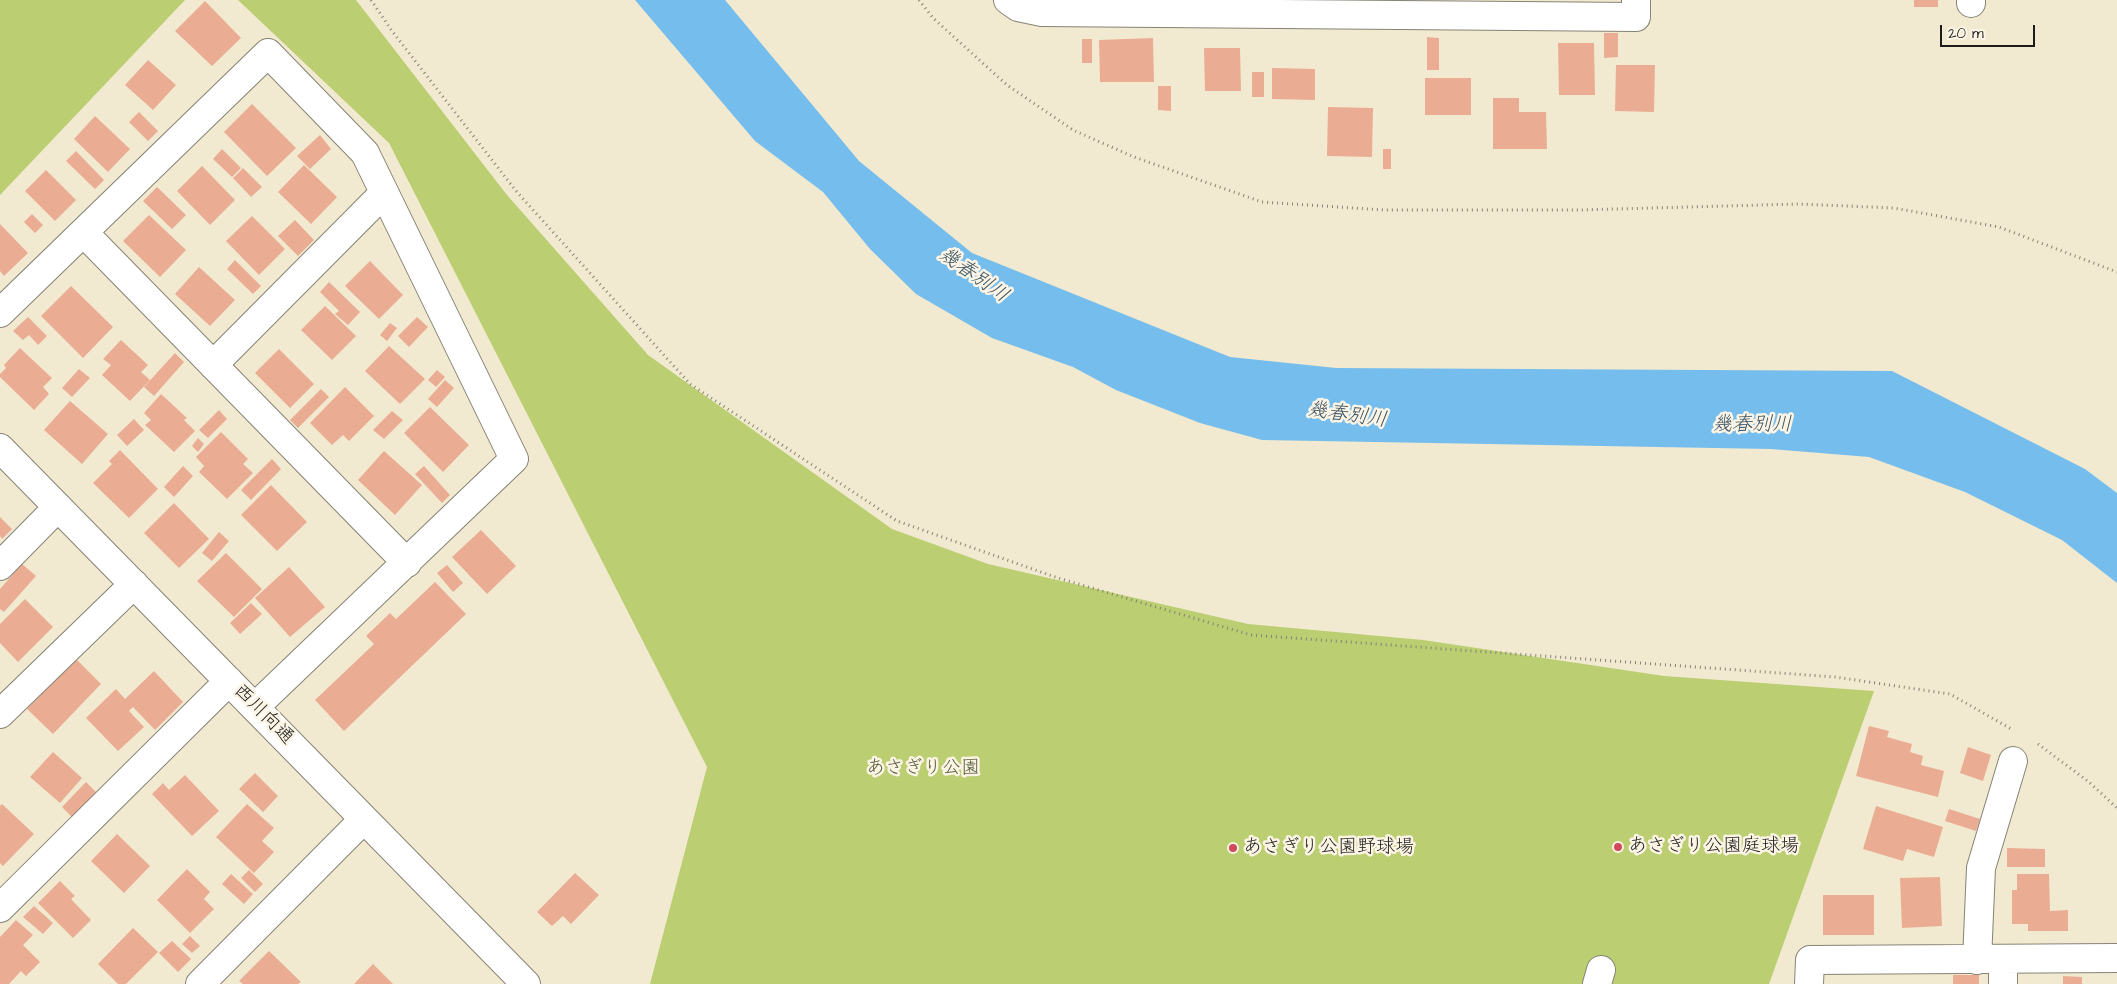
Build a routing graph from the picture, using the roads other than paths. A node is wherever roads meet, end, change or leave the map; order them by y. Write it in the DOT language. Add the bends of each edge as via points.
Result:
graph roads {
  1 [pos="1008,0"];
  2 [pos="1636,0"];
  3 [pos="1179,6"];
  4 [pos="1420,7"];
  5 [pos="384,194"];
  6 [pos="84,233"];
  7 [pos="0,312"];
  8 [pos="213,365"];
  9 [pos="0,448"];
  10 [pos="58,507"];
  11 [pos="406,563"];
  12 [pos="0,566"];
  13 [pos="134,584"];
  14 [pos="229,681"];
  15 [pos="256,706"];
  16 [pos="0,714"];
  17 [pos="2013,761"];
  18 [pos="364,819"];
  19 [pos="0,908"];
  20 [pos="2117,958"];
  21 [pos="1995,968"];
  22 [pos="520,982"];
  23 [pos="200,984"];
  24 [pos="1810,984"];
  1 -- 3 [label="street" via="1018,7 1042,12"];
  2 -- 4 [label="street" via="1636,17"];
  3 -- 4 [label="street"];
  5 -- 6 [label="street" via="365,153 268,52"];
  5 -- 8 [label="street"];
  5 -- 11 [label="street" via="514,459"];
  6 -- 7 [label="street"];
  6 -- 8 [label="street"];
  8 -- 11 [label="street"];
  9 -- 10 [label="street, 西川向通"];
  10 -- 12 [label="street"];
  10 -- 13 [label="street, 西川向通"];
  11 -- 15 [label="street"];
  13 -- 14 [label="street, 西川向通"];
  13 -- 16 [label="street"];
  14 -- 15 [label="street, 西川向通"];
  14 -- 19 [label="street"];
  15 -- 18 [label="street, 西川向通"];
  17 -- 21 [label="street" via="1981,868"];
  18 -- 22 [label="street, 西川向通"];
  18 -- 23 [label="street"];
  20 -- 21 [label="street"];
  21 -- 24 [label="street" via="1810,960"];
}
